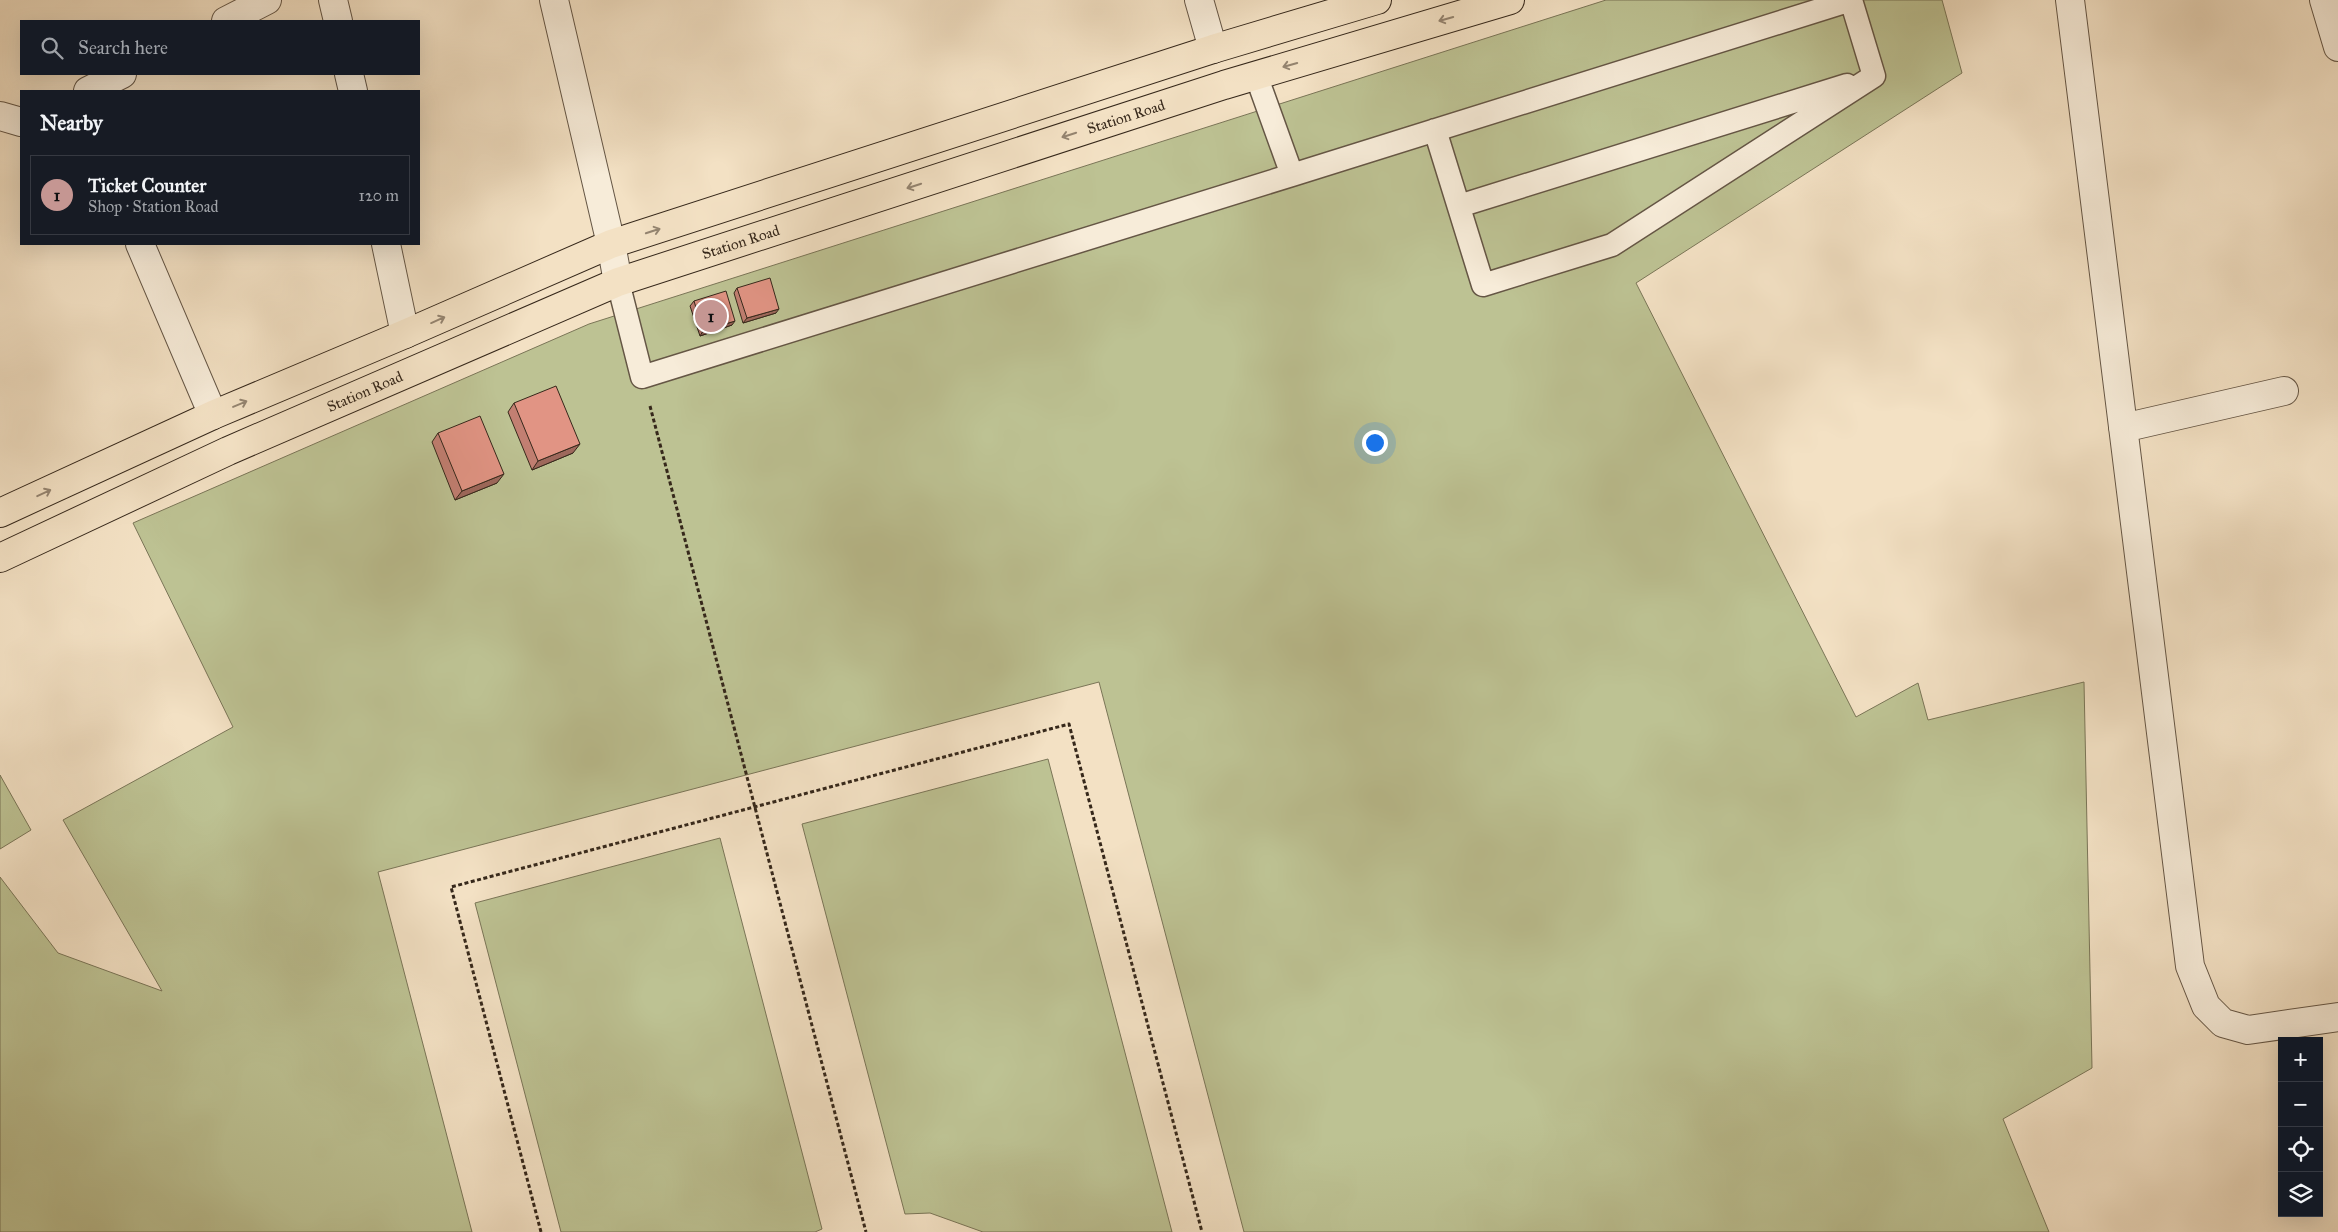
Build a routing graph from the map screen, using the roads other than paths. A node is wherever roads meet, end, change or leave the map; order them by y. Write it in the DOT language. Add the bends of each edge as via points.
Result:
graph roads {
  1 [pos="267,0"];
  2 [pos="334,0"];
  3 [pos="554,0"];
  4 [pos="1199,0"];
  5 [pos="1377,0"];
  6 [pos="1510,0"];
  7 [pos="2070,0"];
  8 [pos="2324,0"];
  9 [pos="228,20"];
  10 [pos="338,20"];
  11 [pos="2338,47"];
  12 [pos="1213,49"];
  13 [pos="120,75"];
  14 [pos="349,75"];
  15 [pos="1256,75"];
  16 [pos="1874,76"];
  17 [pos="90,90"];
  18 [pos="353,90"];
  19 [pos="0,116"];
  20 [pos="20,122"];
  21 [pos="1435,130"];
  22 [pos="1292,175"];
  23 [pos="1459,206"];
  24 [pos="611,244"];
  25 [pos="140,245"];
  26 [pos="386,245"];
  27 [pos="618,282"];
  28 [pos="406,334"];
  29 [pos="2284,391"];
  30 [pos="213,415"];
  31 [pos="2123,428"];
  32 [pos="0,513"];
  33 [pos="0,558"];
  34 [pos="2338,1017"];
  1 -- 9 [label="street"];
  2 -- 10 [label="street"];
  3 -- 24 [label="street"];
  4 -- 12 [label="street"];
  5 -- 12 [label="main road"];
  6 -- 15 [label="main road, Station Road, one-way"];
  7 -- 31 [label="street"];
  8 -- 11 [label="street"];
  24 -- 12 [label="main road, one-way"];
  13 -- 17 [label="street"];
  14 -- 18 [label="street"];
  15 -- 22 [label="lane"];
  15 -- 27 [label="main road, Station Road, one-way"];
  16 -- 21 [label="lane" via="1851,0"];
  16 -- 23 [label="lane"];
  16 -- 23 [label="lane" via="1603,248 1483,285"];
  19 -- 20 [label="street"];
  21 -- 22 [label="lane"];
  21 -- 23 [label="lane"];
  22 -- 27 [label="lane" via="642,377"];
  24 -- 27 [label="street"];
  28 -- 24 [label="main road, one-way"];
  25 -- 30 [label="street"];
  26 -- 28 [label="street"];
  27 -- 33 [label="main road, Station Road" via="228,451"];
  30 -- 28 [label="main road, one-way"];
  29 -- 31 [label="street"];
  32 -- 30 [label="main road, one-way"];
  31 -- 34 [label="street" via="2190,966 2206,1006 2223,1022 2248,1030"];
}
